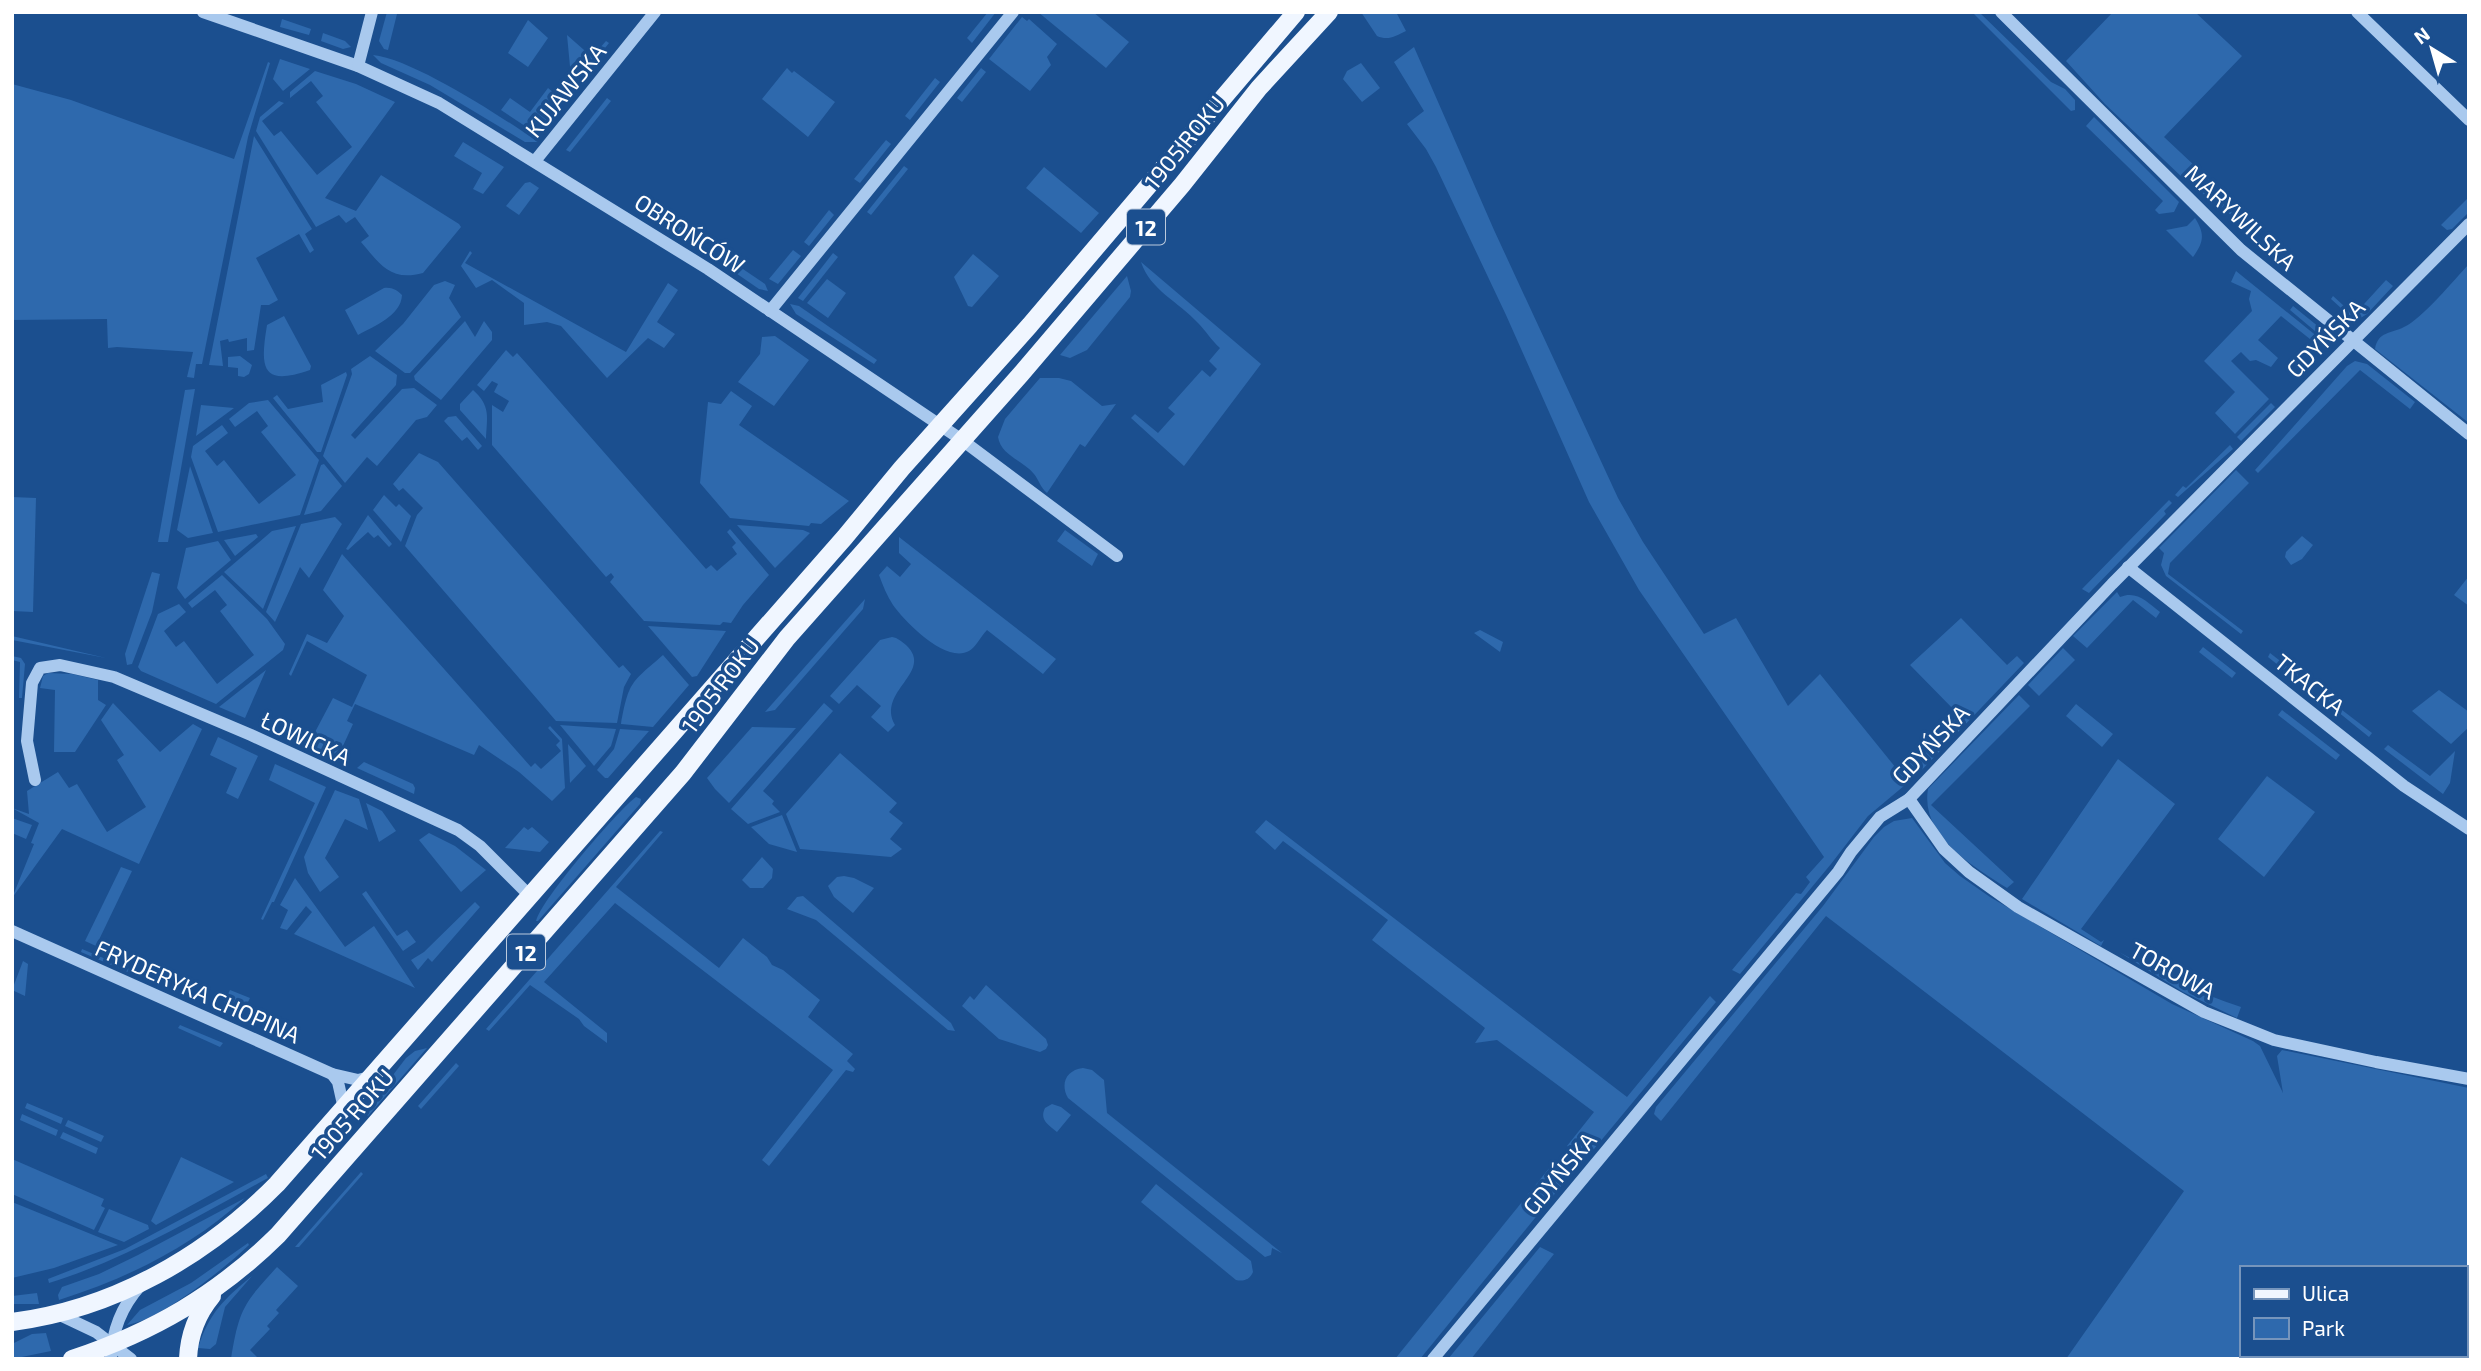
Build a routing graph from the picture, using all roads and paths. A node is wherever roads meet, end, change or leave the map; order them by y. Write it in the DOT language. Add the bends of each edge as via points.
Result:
graph roads {
  1 [pos="203,12"];
  2 [pos="372,12"];
  3 [pos="654,12"];
  4 [pos="1013,12"];
  5 [pos="1297,12"];
  6 [pos="1329,12"];
  7 [pos="2001,12"];
  8 [pos="2357,12"];
  9 [pos="358,66"];
  10 [pos="2469,120"];
  11 [pos="535,161"];
  12 [pos="2469,224"];
  13 [pos="769,311"];
  14 [pos="2351,341"];
  15 [pos="939,425"];
  16 [pos="2469,434"];
  17 [pos="962,440"];
  18 [pos="1117,556"];
  19 [pos="2128,567"];
  20 [pos="35,780"];
  21 [pos="1909,799"];
  22 [pos="2469,829"];
  23 [pos="531,897"];
  24 [pos="12,931"];
  25 [pos="332,1074"];
  26 [pos="374,1075"];
  27 [pos="2469,1079"];
  28 [pos="344,1109"];
  29 [pos="143,1282"];
  30 [pos="221,1286"];
  31 [pos="58,1314"];
  32 [pos="12,1322"];
  33 [pos="112,1351"];
  34 [pos="72,1359"];
  35 [pos="131,1359"];
  36 [pos="188,1359"];
  37 [pos="1433,1359"];
  1 -- 9 [label="street, OBROŃCÓW"];
  2 -- 9 [label="street"];
  3 -- 11 [label="street, KUJAWSKA"];
  4 -- 13 [label="street"];
  5 -- 15 [label="main road, 1905 ROKU / 12"];
  6 -- 17 [label="main road, 1905 ROKU / 12" via="1259,88 1182,185"];
  7 -- 14 [label="street, MARYWILSKA" via="2241,250"];
  8 -- 10 [label="street"];
  9 -- 11 [label="street, OBROŃCÓW" via="428,97"];
  11 -- 13 [label="street, OBROŃCÓW"];
  12 -- 14 [label="street, GDYŃSKA"];
  13 -- 15 [label="street, OBROŃCÓW"];
  14 -- 16 [label="street, MARYWILSKA"];
  14 -- 19 [label="street, GDYŃSKA"];
  15 -- 17 [label="street, OBROŃCÓW"];
  15 -- 23 [label="main road, 1905 ROKU / 12"];
  17 -- 18 [label="street, OBROŃCÓW"];
  17 -- 30 [label="main road, 1905 ROKU / 12" via="788,638 684,773 296,1216"];
  19 -- 21 [label="street, GDYŃSKA"];
  19 -- 22 [label="street, TKACKA" via="2404,786"];
  20 -- 23 [label="street, ŁOWICKA" via="27,741 32,683 40,668 60,664 114,677 449,825 480,846"];
  21 -- 27 [label="street, TOROWA" via="1944,849 1969,872 2018,907 2204,1012 2274,1040"];
  21 -- 37 [label="street, GDYŃSKA" via="1869,829"];
  23 -- 26 [label="main road, 1905 ROKU / 12"];
  24 -- 25 [label="street, FRYDERYKA CHOPINA"];
  25 -- 26 [label="street, FRYDERYKA CHOPINA" via="358,1080"];
  25 -- 28 [label="street"];
  26 -- 28 [label="main road, 1905 ROKU / 12"];
  28 -- 29 [label="main road, 1905 ROKU / 12" via="247,1214 188,1257"];
  29 -- 31 [label="main road, 1905 ROKU / 12"];
  29 -- 33 [label="street" via="124,1307"];
  30 -- 33 [label="main road, 1905 ROKU / 12"];
  30 -- 36 [label="main road" via="198,1316"];
  31 -- 32 [label="main road, 1905 ROKU / 12"];
  31 -- 33 [label="street" via="96,1332"];
  33 -- 34 [label="main road, 1905 ROKU / 12"];
  33 -- 35 [label="street"];
}
